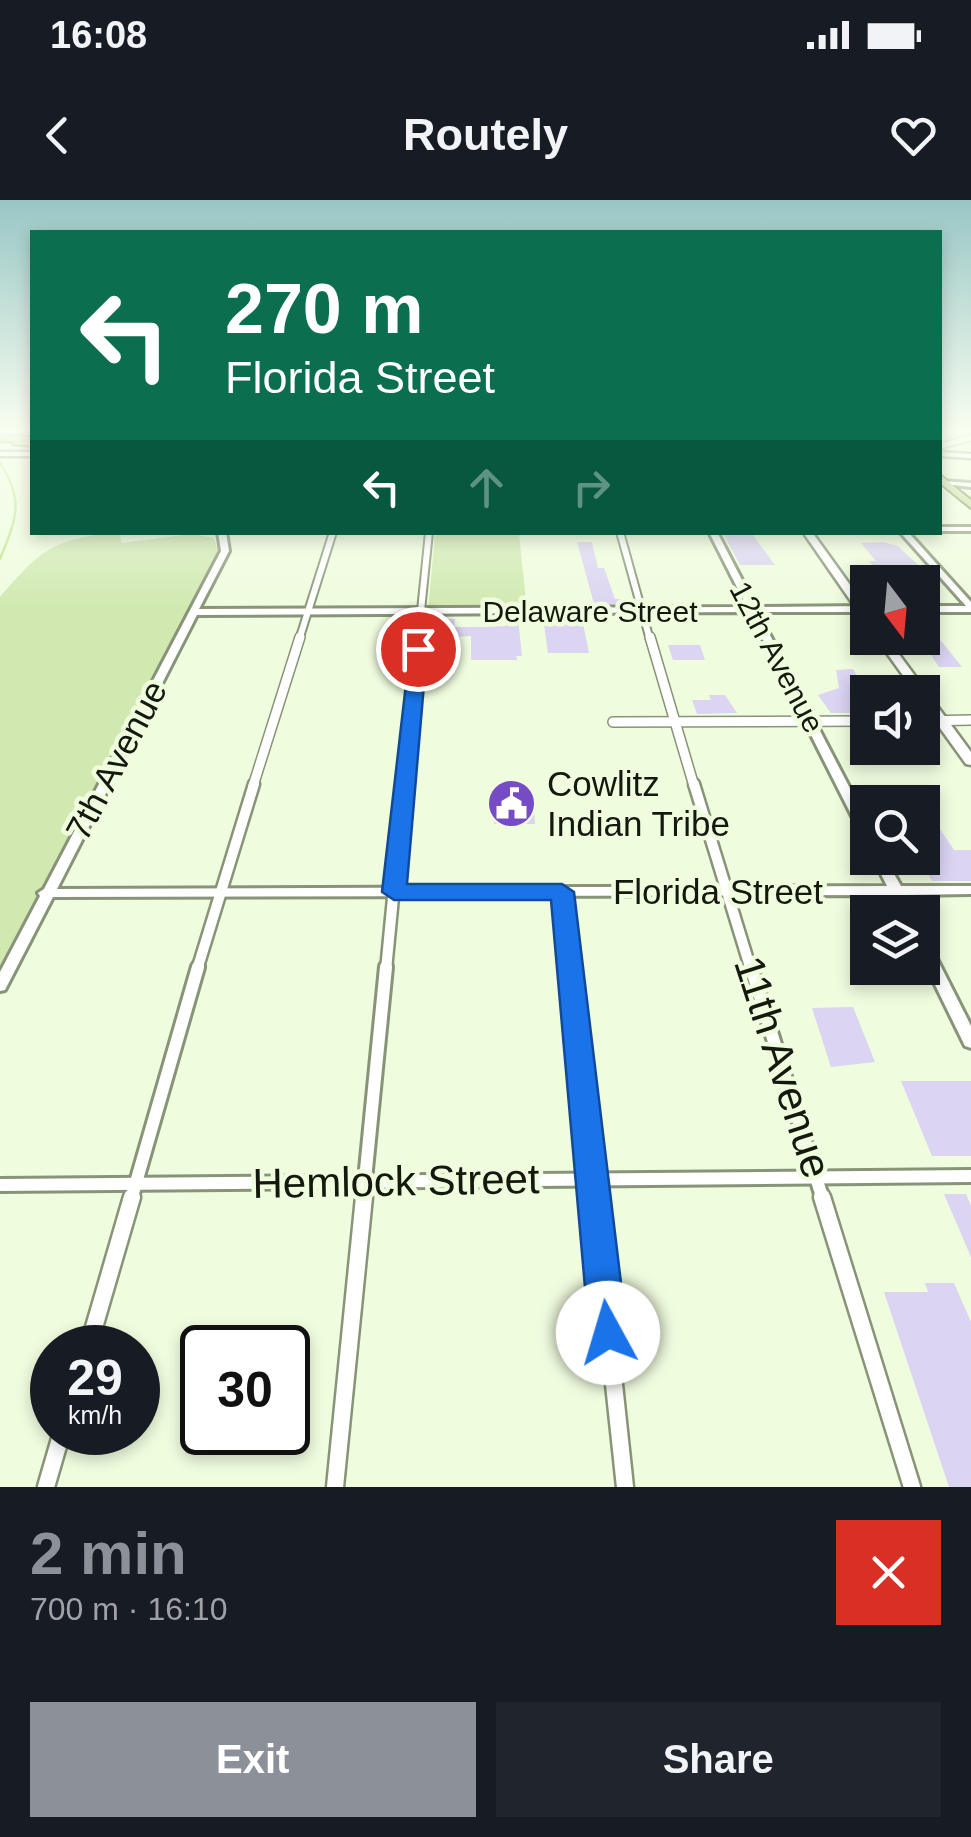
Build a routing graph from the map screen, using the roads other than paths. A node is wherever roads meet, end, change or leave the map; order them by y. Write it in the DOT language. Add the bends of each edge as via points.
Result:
graph roads {
  1 [pos="942,529"];
  2 [pos="971,529"];
  3 [pos="222,535"];
  4 [pos="332,535"];
  5 [pos="429,535"];
  6 [pos="621,535"];
  7 [pos="714,535"];
  8 [pos="809,535"];
  9 [pos="906,535"];
  10 [pos="850,591"];
  11 [pos="971,608"];
  12 [pos="940,609"];
  13 [pos="642,610"];
  14 [pos="750,610"];
  15 [pos="193,612"];
  16 [pos="310,612"];
  17 [pos="422,612"];
  18 [pos="850,612"];
  19 [pos="895,655"];
  20 [pos="811,720"];
  21 [pos="971,720"];
  22 [pos="850,721"];
  23 [pos="940,721"];
  24 [pos="944,721"];
  25 [pos="613,722"];
  26 [pos="676,722"];
  27 [pos="971,761"];
  28 [pos="850,799"];
  29 [pos="888,875"];
  30 [pos="896,890"];
  31 [pos="971,890"];
  32 [pos="728,891"];
  33 [pos="394,892"];
  34 [pos="562,892"];
  35 [pos="45,893"];
  36 [pos="218,894"];
  37 [pos="899,895"];
  38 [pos="940,979"];
  39 [pos="0,986"];
  40 [pos="971,1042"];
  41 [pos="818,1176"];
  42 [pos="971,1176"];
  43 [pos="591,1180"];
  44 [pos="366,1182"];
  45 [pos="138,1184"];
  46 [pos="0,1185"];
  47 [pos="95,1325"];
  48 [pos="55,1455"];
  49 [pos="46,1487"];
  50 [pos="335,1487"];
  51 [pos="625,1487"];
  52 [pos="912,1487"];
  1 -- 2 [label="street"];
  3 -- 15 [label="street, 7th Avenue" via="224,551"];
  4 -- 16 [label="street"];
  5 -- 17 [label="street"];
  6 -- 13 [label="street, 11th Avenue"];
  7 -- 14 [label="street, 12th Avenue"];
  8 -- 10 [label="main road"];
  9 -- 11 [label="street"];
  11 -- 12 [label="street"];
  13 -- 14 [label="street, Delaware Street"];
  13 -- 17 [label="street, Delaware Street"];
  13 -- 26 [label="street, 11th Avenue"];
  14 -- 18 [label="street, Delaware Street"];
  14 -- 20 [label="street, 12th Avenue"];
  15 -- 16 [label="street, Delaware Street"];
  15 -- 35 [label="street, 7th Avenue"];
  16 -- 17 [label="street, Delaware Street"];
  16 -- 36 [label="street"];
  17 -- 33 [label="street"];
  19 -- 24 [label="main road"];
  20 -- 22 [label="street"];
  20 -- 26 [label="street"];
  20 -- 28 [label="street, 12th Avenue"];
  21 -- 24 [label="street"];
  23 -- 24 [label="street"];
  24 -- 27 [label="main road"];
  25 -- 26 [label="street"];
  26 -- 32 [label="street, 11th Avenue"];
  29 -- 30 [label="street"];
  30 -- 31 [label="street, Florida Street"];
  30 -- 32 [label="street, Florida Street"];
  30 -- 37 [label="street"];
  32 -- 34 [label="street, Florida Street"];
  32 -- 41 [label="street, 11th Avenue"];
  33 -- 34 [label="street, Florida Street"];
  33 -- 36 [label="street, Florida Street"];
  33 -- 44 [label="street"];
  34 -- 43 [label="street"];
  35 -- 36 [label="street, Florida Street"];
  35 -- 39 [label="street, 7th Avenue"];
  36 -- 45 [label="street"];
  38 -- 40 [label="street"];
  41 -- 42 [label="street, Hemlock Street"];
  41 -- 43 [label="street, Hemlock Street"];
  41 -- 52 [label="street, 11th Avenue"];
  43 -- 44 [label="street, Hemlock Street"];
  43 -- 51 [label="street"];
  44 -- 45 [label="street, Hemlock Street"];
  44 -- 50 [label="street"];
  45 -- 46 [label="street, Hemlock Street"];
  45 -- 47 [label="street"];
  48 -- 49 [label="street"];
}
